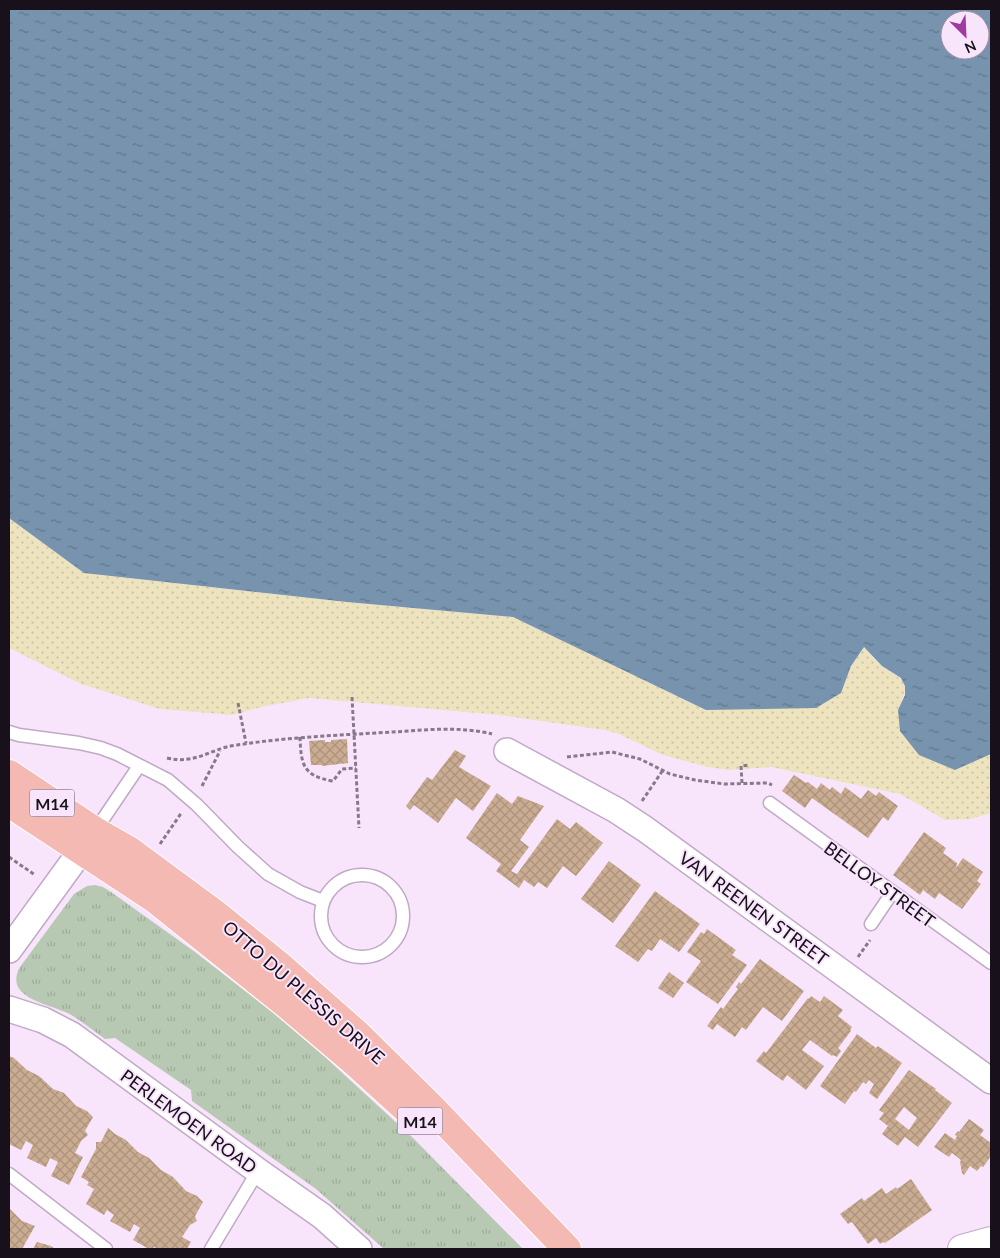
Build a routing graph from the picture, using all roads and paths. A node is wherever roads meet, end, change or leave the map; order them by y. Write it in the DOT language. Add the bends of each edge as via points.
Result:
graph roads {
  1 [pos="352,697"];
  2 [pos="238,703"];
  3 [pos="9,732"];
  4 [pos="300,737"];
  5 [pos="246,743"];
  6 [pos="507,751"];
  7 [pos="175,760"];
  8 [pos="749,765"];
  9 [pos="140,766"];
  10 [pos="356,768"];
  11 [pos="663,770"];
  12 [pos="9,774"];
  13 [pos="742,784"];
  14 [pos="202,786"];
  15 [pos="9,803"];
  16 [pos="770,803"];
  17 [pos="640,804"];
  18 [pos="185,807"];
  19 [pos="359,828"];
  20 [pos="88,841"];
  21 [pos="159,845"];
  22 [pos="9,857"];
  23 [pos="39,877"];
  24 [pos="892,892"];
  25 [pos="323,900"];
  26 [pos="871,924"];
  27 [pos="9,950"];
  28 [pos="991,963"];
  29 [pos="9,1009"];
  30 [pos="991,1081"];
  31 [pos="258,1171"];
  32 [pos="9,1174"];
  33 [pos="991,1241"];
  34 [pos="106,1249"];
  35 [pos="211,1249"];
  36 [pos="359,1249"];
  37 [pos="546,1249"];
  38 [pos="567,1249"];
  39 [pos="962,1249"];
  1 -- 10 [label="path"];
  2 -- 5 [label="path"];
  3 -- 9 [label="lane" via="101,748"];
  4 -- 10 [label="path" via="303,766 309,773 333,781 342,769"];
  6 -- 30 [label="street, VAN REENEN STREET" via="645,829"];
  7 -- 14 [label="path" via="220,750"];
  8 -- 13 [label="path" via="741,766"];
  9 -- 20 [label="lane"];
  9 -- 25 [label="lane" via="168,780 268,874 300,892"];
  10 -- 19 [label="path"];
  11 -- 17 [label="path"];
  12 -- 20 [label="main road, OTTO DU PLESSIS DRIVE / M14"];
  15 -- 20 [label="main road, OTTO DU PLESSIS DRIVE / M14"];
  16 -- 24 [label="lane, BELLOY STREET"];
  18 -- 21 [label="path"];
  20 -- 27 [label="street"];
  20 -- 37 [label="main road, OTTO DU PLESSIS DRIVE / M14" via="350,1058 440,1139"];
  20 -- 38 [label="main road, OTTO DU PLESSIS DRIVE / M14" via="138,857 280,966 357,1034"];
  22 -- 23 [label="path"];
  24 -- 26 [label="lane"];
  24 -- 28 [label="lane, BELLOY STREET"];
  25 -- 25 [label="lane" via="330,890 353,876 380,879 399,897 403,923 390,947 378,954 351,956 329,941 323,929"];
  29 -- 31 [label="street, PERLEMOEN ROAD" via="43,1020 72,1035"];
  31 -- 35 [label="lane"];
  31 -- 36 [label="street, PERLEMOEN ROAD" via="322,1216"];
  32 -- 34 [label="lane"];
  33 -- 39 [label="street"];
}
